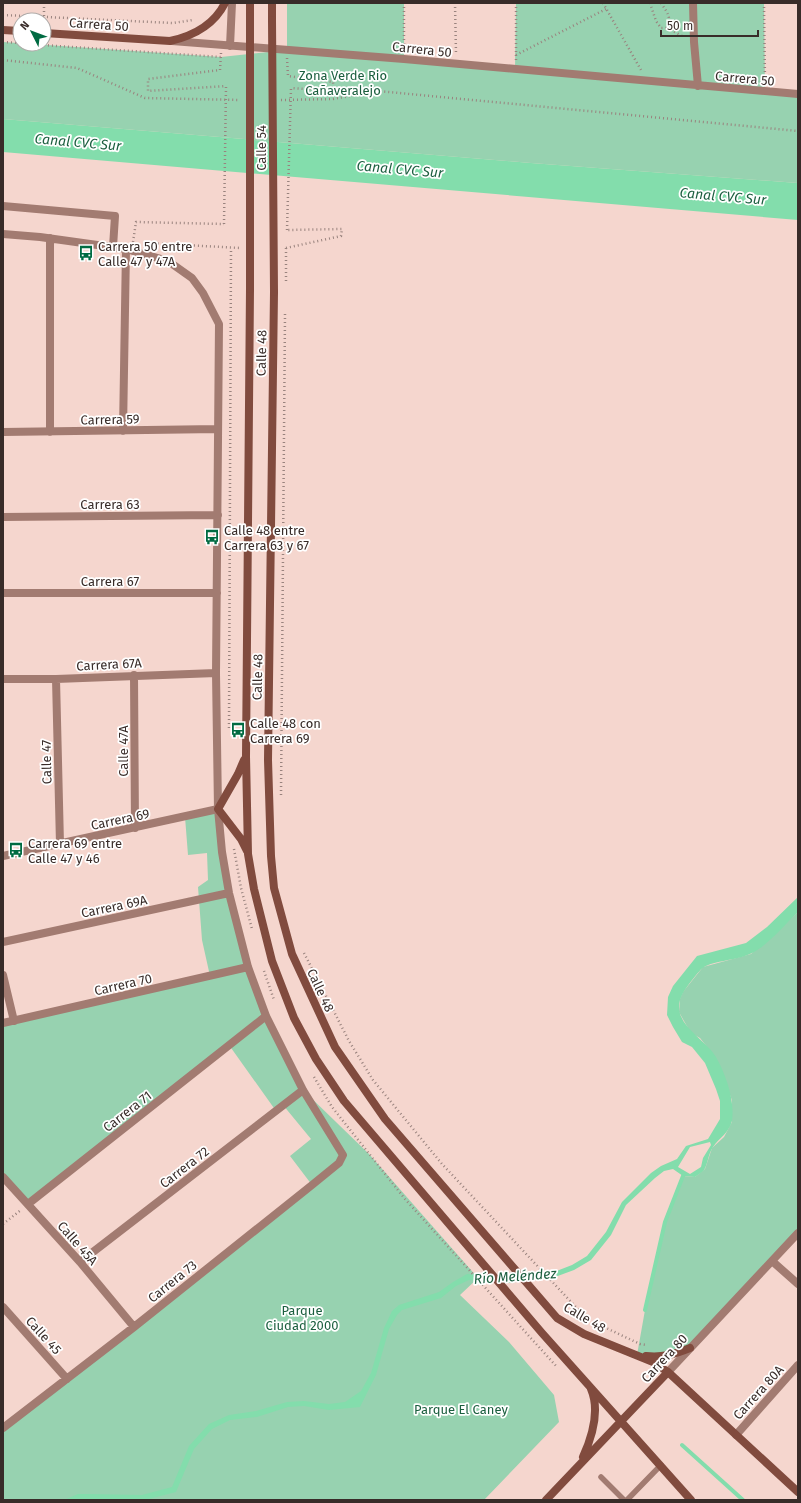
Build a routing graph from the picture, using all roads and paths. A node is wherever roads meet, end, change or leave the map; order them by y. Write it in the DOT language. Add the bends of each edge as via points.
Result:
graph roads {
  1 [pos="225,3"];
  2 [pos="232,3"];
  3 [pos="250,3"];
  4 [pos="272,3"];
  5 [pos="404,3"];
  6 [pos="455,3"];
  7 [pos="516,3"];
  8 [pos="603,3"];
  9 [pos="650,3"];
  10 [pos="661,3"];
  11 [pos="693,3"];
  12 [pos="764,3"];
  13 [pos="606,9"];
  14 [pos="199,17"];
  15 [pos="52,18"];
  16 [pos="667,28"];
  17 [pos="52,34"];
  18 [pos="170,41"];
  19 [pos="694,42"];
  20 [pos="222,45"];
  21 [pos="52,46"];
  22 [pos="230,46"];
  23 [pos="287,50"];
  24 [pos="516,55"];
  25 [pos="221,57"];
  26 [pos="404,59"];
  27 [pos="3,60"];
  28 [pos="456,65"];
  29 [pos="515,70"];
  30 [pos="647,81"];
  31 [pos="698,86"];
  32 [pos="765,92"];
  33 [pos="798,94"];
  34 [pos="244,100"];
  35 [pos="273,100"];
  36 [pos="798,131"];
  37 [pos="3,206"];
  38 [pos="287,230"];
  39 [pos="3,234"];
  40 [pos="50,238"];
  41 [pos="113,247"];
  42 [pos="286,248"];
  43 [pos="129,250"];
  44 [pos="286,287"];
  45 [pos="250,289"];
  46 [pos="274,292"];
  47 [pos="286,311"];
  48 [pos="218,429"];
  49 [pos="123,431"];
  50 [pos="3,432"];
  51 [pos="50,432"];
  52 [pos="218,515"];
  53 [pos="3,517"];
  54 [pos="3,593"];
  55 [pos="217,593"];
  56 [pos="216,673"];
  57 [pos="134,675"];
  58 [pos="3,679"];
  59 [pos="56,679"];
  60 [pos="246,756"];
  61 [pos="281,802"];
  62 [pos="218,809"];
  63 [pos="135,828"];
  64 [pos="60,844"];
  65 [pos="248,854"];
  66 [pos="3,856"];
  67 [pos="229,894"];
  68 [pos="3,942"];
  69 [pos="303,951"];
  70 [pos="248,967"];
  71 [pos="3,975"];
  72 [pos="266,1016"];
  73 [pos="14,1021"];
  74 [pos="3,1024"];
  75 [pos="303,1090"];
  76 [pos="3,1177"];
  77 [pos="406,1199"];
  78 [pos="28,1204"];
  79 [pos="3,1224"];
  80 [pos="798,1233"];
  81 [pos="772,1261"];
  82 [pos="80,1262"];
  83 [pos="798,1284"];
  84 [pos="4,1311"];
  85 [pos="134,1327"];
  86 [pos="650,1346"];
  87 [pos="690,1348"];
  88 [pos="637,1355"];
  89 [pos="798,1365"];
  90 [pos="561,1372"];
  91 [pos="668,1372"];
  92 [pos="67,1379"];
  93 [pos="589,1384"];
  94 [pos="621,1421"];
  95 [pos="3,1428"];
  96 [pos="736,1435"];
  97 [pos="580,1463"];
  98 [pos="661,1466"];
  99 [pos="602,1477"];
  100 [pos="798,1492"];
  101 [pos="546,1500"];
  102 [pos="624,1500"];
  103 [pos="627,1500"];
  104 [pos="691,1500"];
  1 -- 18 [label="main road" via="213,20 200,30 185,38"];
  2 -- 22 [label="street"];
  3 -- 45 [label="main road, Calle 54, bridge"];
  4 -- 46 [label="main road, Calle 54, bridge"];
  5 -- 26 [label="path"];
  6 -- 28 [label="path"];
  7 -- 24 [label="path"];
  8 -- 13 [label="path"];
  9 -- 16 [label="path" via="656,21 661,28"];
  10 -- 16 [label="path" via="668,12 670,22"];
  11 -- 19 [label="street"];
  12 -- 32 [label="path"];
  13 -- 24 [label="path"];
  13 -- 30 [label="path"];
  14 -- 15 [label="path" via="192,21 173,23"];
  16 -- 19 [label="path"];
  17 -- 18 [label="main road, Carrera 50"];
  18 -- 20 [label="street, Carrera 50"];
  19 -- 31 [label="street"];
  20 -- 22 [label="street, Carrera 50"];
  20 -- 25 [label="path"];
  21 -- 25 [label="path"];
  22 -- 23 [label="street, Carrera 50"];
  23 -- 26 [label="street, Carrera 50"];
  23 -- 38 [label="path, bridge" via="288,76 333,82 334,91 291,88"];
  24 -- 29 [label="path"];
  25 -- 43 [label="path, bridge" via="220,70 148,79 148,91 226,86 224,224 136,222"];
  26 -- 28 [label="street, Carrera 50"];
  27 -- 34 [label="path" via="77,68 145,98"];
  28 -- 29 [label="street, Carrera 50"];
  29 -- 30 [label="street, Carrera 50"];
  30 -- 31 [label="street, Carrera 50"];
  31 -- 32 [label="street, Carrera 50"];
  32 -- 33 [label="street, Carrera 50"];
  35 -- 36 [label="path" via="333,99 378,91"];
  37 -- 41 [label="street" via="115,216"];
  39 -- 40 [label="street"];
  40 -- 41 [label="street"];
  40 -- 51 [label="street"];
  41 -- 43 [label="street"];
  42 -- 44 [label="path"];
  43 -- 48 [label="street" via="168,261 192,278 219,324"];
  43 -- 49 [label="street"];
  45 -- 60 [label="main road, Calle 48"];
  46 -- 88 [label="main road, Calle 48" via="268,767 274,888 292,954 335,1047 384,1119 558,1318 584,1334"];
  47 -- 61 [label="path"];
  48 -- 49 [label="street, Carrera 59"];
  48 -- 52 [label="street"];
  49 -- 51 [label="street, Carrera 59"];
  50 -- 51 [label="street, Carrera 59"];
  52 -- 53 [label="street, Carrera 63"];
  52 -- 55 [label="street"];
  54 -- 55 [label="street, Carrera 67"];
  55 -- 56 [label="street"];
  56 -- 57 [label="street, Carrera 67A"];
  56 -- 62 [label="street"];
  57 -- 59 [label="street, Carrera 67A"];
  57 -- 63 [label="street, Calle 47A"];
  58 -- 59 [label="street, Carrera 67A"];
  59 -- 64 [label="street, Calle 47"];
  60 -- 62 [label="main road"];
  60 -- 65 [label="main road, Calle 48"];
  62 -- 63 [label="street, Carrera 69"];
  62 -- 65 [label="main road" via="241,839"];
  62 -- 67 [label="street"];
  63 -- 64 [label="street, Carrera 69"];
  64 -- 66 [label="street, Carrera 69"];
  65 -- 93 [label="main road, Calle 48" via="272,961 294,1018 316,1059 344,1101 542,1333"];
  67 -- 68 [label="street, Carrera 69A"];
  67 -- 70 [label="street"];
  69 -- 86 [label="path" via="349,1041 373,1080 442,1164 587,1319 640,1344"];
  70 -- 72 [label="street"];
  70 -- 73 [label="street, Carrera 70"];
  71 -- 73 [label="street"];
  72 -- 75 [label="street"];
  72 -- 78 [label="street, Carrera 71"];
  73 -- 74 [label="street, Carrera 70"];
  75 -- 82 [label="street, Carrera 72"];
  75 -- 85 [label="street, Carrera 73" via="343,1155 339,1163"];
  76 -- 78 [label="street, Calle 45A"];
  77 -- 90 [label="path"];
  78 -- 79 [label="path"];
  78 -- 82 [label="street, Calle 45A"];
  80 -- 81 [label="street, Carrera 80"];
  81 -- 83 [label="street"];
  81 -- 87 [label="street, Carrera 80"];
  82 -- 85 [label="street, Calle 45A"];
  84 -- 92 [label="street, Calle 45"];
  85 -- 92 [label="street, Carrera 73"];
  87 -- 88 [label="main road" via="676,1354 657,1357"];
  87 -- 91 [label="street, Carrera 80"];
  88 -- 91 [label="main road, Calle 48"];
  89 -- 96 [label="street, Carrera 80A"];
  91 -- 94 [label="main road, Carrera 80"];
  91 -- 96 [label="main road, Calle 48"];
  92 -- 95 [label="street, Carrera 73"];
  93 -- 94 [label="main road, Calle 48"];
  93 -- 97 [label="main road" via="593,1394 594,1418 592,1433"];
  94 -- 97 [label="main road, Carrera 80"];
  94 -- 98 [label="main road, Calle 48"];
  96 -- 100 [label="main road, Calle 48"];
  97 -- 101 [label="main road, Carrera 80"];
  98 -- 103 [label="lane"];
  98 -- 104 [label="main road, Calle 48"];
  99 -- 102 [label="lane"];
}
